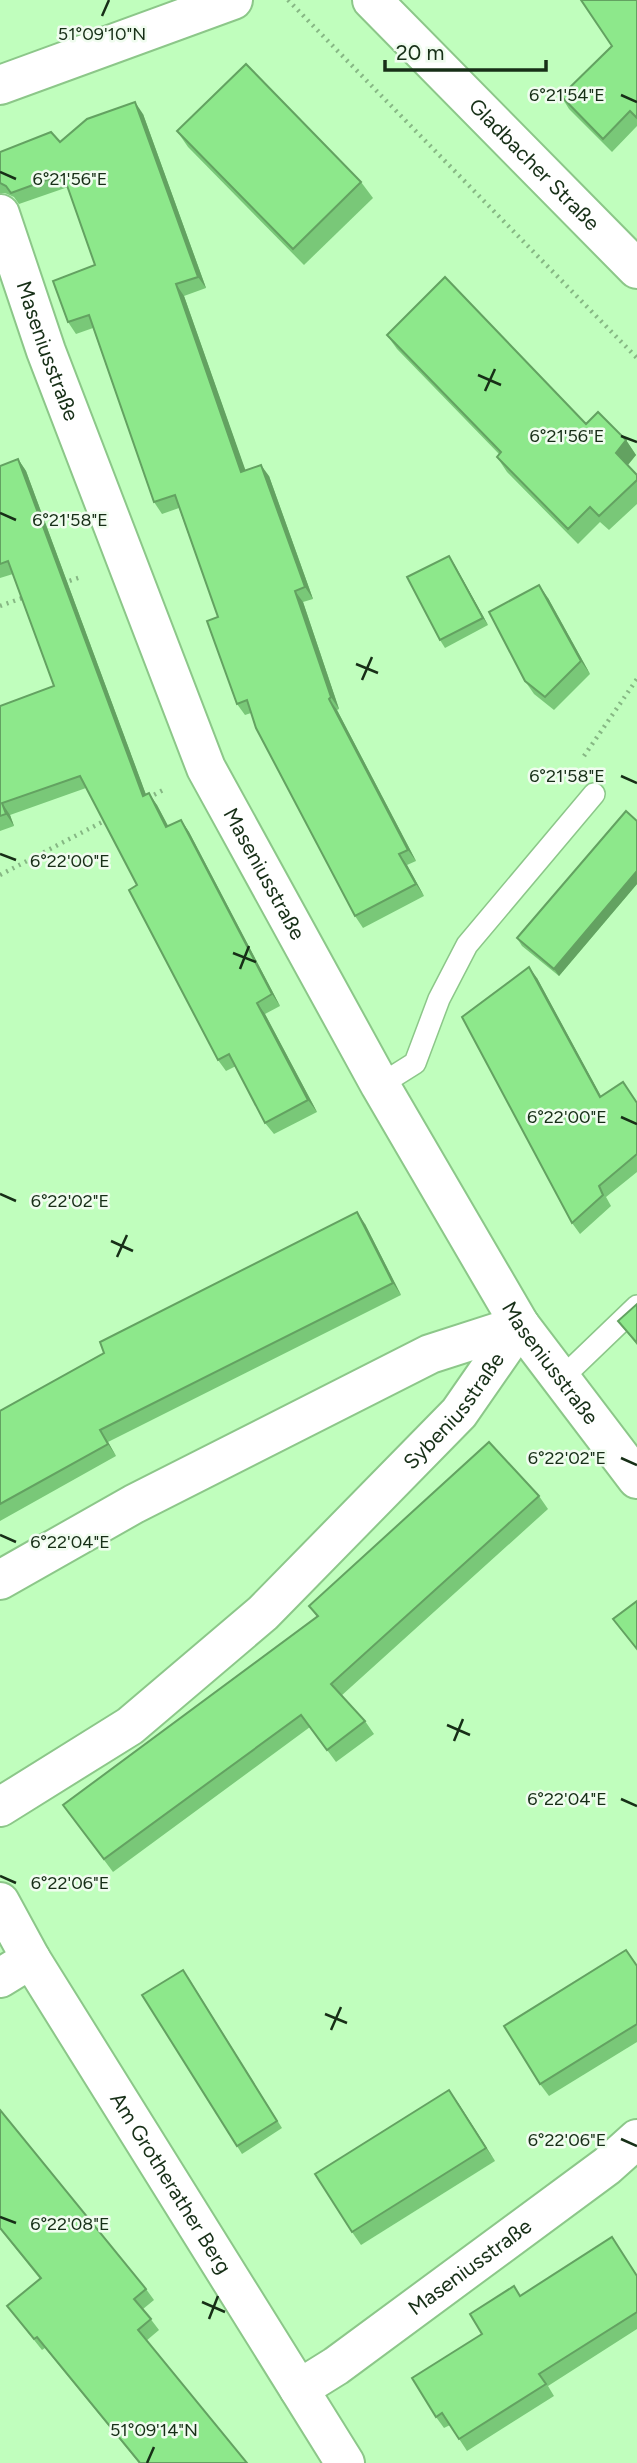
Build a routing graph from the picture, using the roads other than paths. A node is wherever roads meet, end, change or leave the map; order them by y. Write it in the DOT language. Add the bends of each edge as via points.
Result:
graph roads {
  1 [pos="233,0"];
  2 [pos="372,0"];
  3 [pos="0,85"];
  4 [pos="0,214"];
  5 [pos="637,269"];
  6 [pos="594,794"];
  7 [pos="380,1085"];
  8 [pos="637,1306"];
  9 [pos="520,1325"];
  10 [pos="561,1379"];
  11 [pos="637,1479"];
  12 [pos="0,1580"];
  13 [pos="0,1807"];
  14 [pos="0,1902"];
  15 [pos="15,1969"];
  16 [pos="637,2138"];
  17 [pos="299,2389"];
  18 [pos="345,2463"];
  1 -- 3 [label="street"];
  2 -- 5 [label="street, Gladbacher Straße"];
  4 -- 7 [label="street, Maseniusstraße" via="46,351 206,768"];
  6 -- 7 [label="lane" via="467,945 439,999 415,1063"];
  7 -- 9 [label="street, Maseniusstraße"];
  8 -- 10 [label="lane"];
  9 -- 10 [label="street, Maseniusstraße"];
  9 -- 12 [label="street, Sybeniusstraße" via="430,1353 134,1504"];
  9 -- 13 [label="street, Sybeniusstraße" via="460,1413 263,1613 130,1726"];
  10 -- 11 [label="street, Maseniusstraße"];
  14 -- 15 [label="street, Am Grotherather Berg"];
  15 -- 17 [label="street, Am Grotherather Berg"];
  16 -- 17 [label="street, Maseniusstraße" via="607,2166"];
  17 -- 18 [label="street, Am Grotherather Berg"];
}
